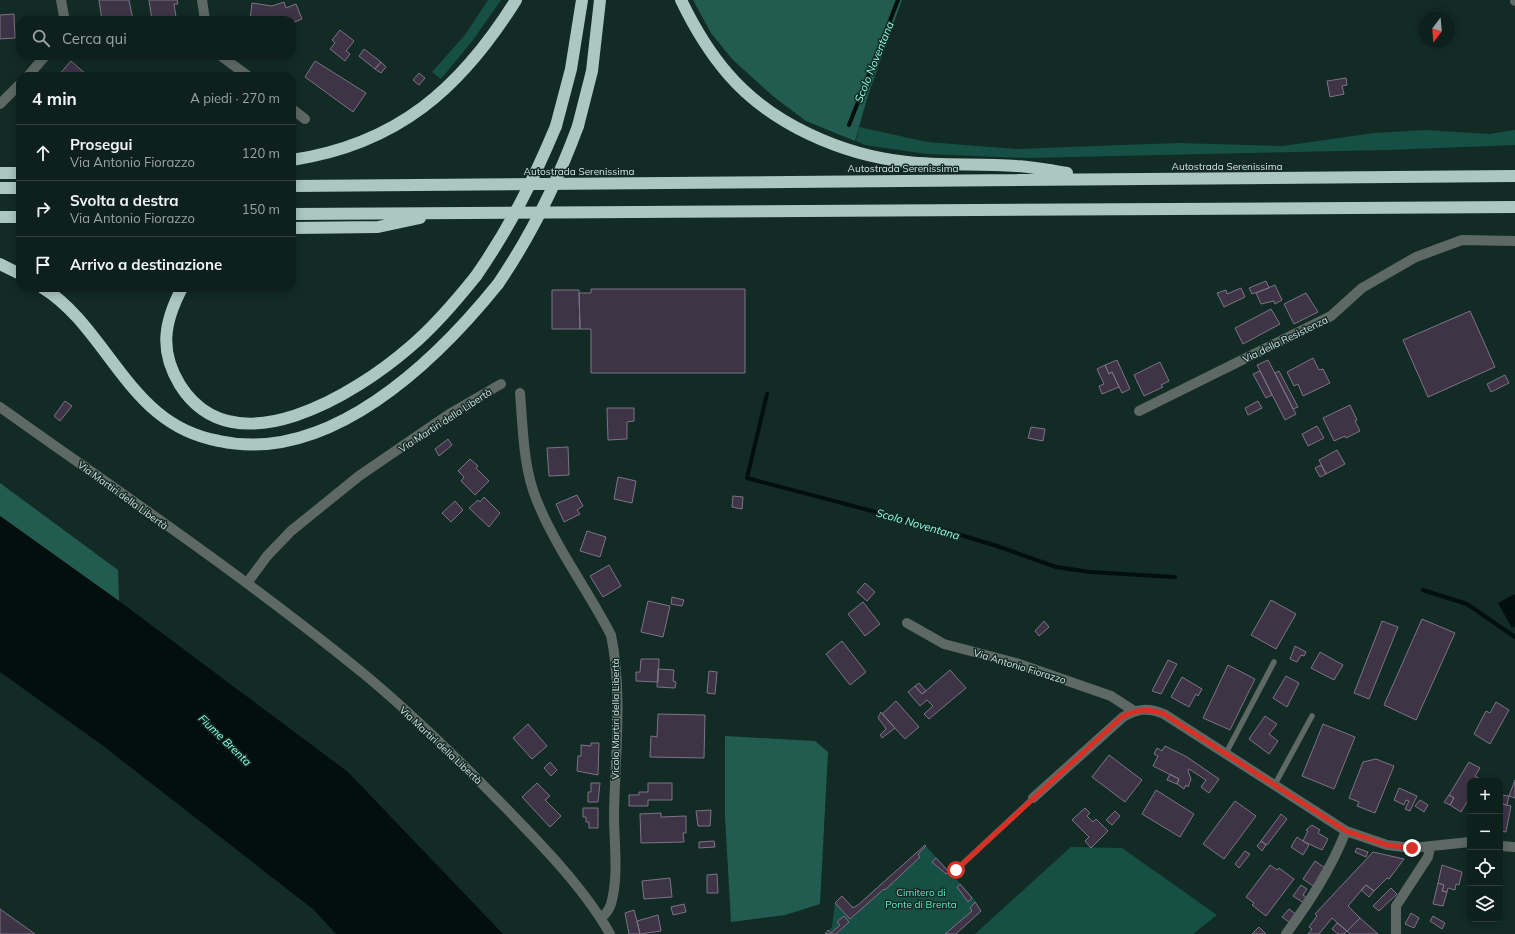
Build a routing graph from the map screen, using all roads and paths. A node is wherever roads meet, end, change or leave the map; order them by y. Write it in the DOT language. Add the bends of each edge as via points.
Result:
graph roads {
  1 [pos="61,0"];
  2 [pos="202,0"];
  3 [pos="516,0"];
  4 [pos="582,0"];
  5 [pos="600,0"];
  6 [pos="681,0"];
  7 [pos="64,16"];
  8 [pos="204,16"];
  9 [pos="41,60"];
  10 [pos="226,60"];
  11 [pos="31,72"];
  12 [pos="243,72"];
  13 [pos="16,88"];
  14 [pos="0,104"];
  15 [pos="296,112"];
  16 [pos="305,118"];
  17 [pos="296,159"];
  18 [pos="0,173"];
  19 [pos="16,173"];
  20 [pos="1515,176"];
  21 [pos="1110,178"];
  22 [pos="296,186"];
  23 [pos="0,188"];
  24 [pos="16,188"];
  25 [pos="1515,207"];
  26 [pos="447,212"];
  27 [pos="296,214"];
  28 [pos="0,217"];
  29 [pos="16,217"];
  30 [pos="296,228"];
  31 [pos="1515,241"];
  32 [pos="0,264"];
  33 [pos="16,272"];
  34 [pos="48,292"];
  35 [pos="180,292"];
  36 [pos="501,384"];
  37 [pos="520,393"];
  38 [pos="0,407"];
  39 [pos="1139,411"];
  40 [pos="247,583"];
  41 [pos="907,623"];
  42 [pos="1274,662"];
  43 [pos="1134,711"];
  44 [pos="1312,716"];
  45 [pos="1225,754"];
  46 [pos="1274,786"];
  47 [pos="1033,798"];
  48 [pos="1346,831"];
  49 [pos="1467,842"];
  50 [pos="1503,846"];
  51 [pos="1430,847"];
  52 [pos="1515,848"];
  53 [pos="956,870"];
  54 [pos="601,918"];
  55 [pos="610,934"];
  56 [pos="1286,934"];
  57 [pos="1396,934"];
  1 -- 7 [label="street"];
  2 -- 8 [label="street"];
  3 -- 17 [label="highway" via="482,50 448,88 414,115 372,138 322,155"];
  4 -- 35 [label="highway, bridge" via="571,69 556,126 521,204 500,242 476,276 424,335 390,363 354,388 293,417 277,422 253,424 228,420 202,408 191,399 174,373 167,351 167,329"];
  5 -- 34 [label="highway, bridge" via="592,71 578,126 563,168 522,249 498,284 468,320 416,370 361,410 296,440 266,445 234,445 207,439 176,426 158,413 118,371 77,318"];
  6 -- 21 [label="highway" via="700,37 729,75 782,119 828,142 873,156 905,162 1016,166"];
  9 -- 11 [label="street"];
  10 -- 12 [label="street"];
  13 -- 14 [label="street"];
  15 -- 16 [label="street"];
  18 -- 19 [label="highway"];
  20 -- 21 [label="highway, Autostrada Serenissima"];
  21 -- 22 [label="highway, Autostrada Serenissima"];
  23 -- 24 [label="highway"];
  25 -- 26 [label="highway"];
  26 -- 27 [label="highway"];
  26 -- 30 [label="highway" via="378,227"];
  28 -- 29 [label="highway"];
  31 -- 39 [label="street, Via della Resistenza" via="1462,240 1416,257 1362,288 1331,316"];
  32 -- 33 [label="highway"];
  36 -- 40 [label="street, Via Martiri della Libertà" via="451,413 359,476 291,530 266,556"];
  37 -- 54 [label="street, Vicolo Martiri della Libertà" via="525,451 536,500 606,625 611,635 614,653 617,697 614,871 611,905"];
  38 -- 40 [label="street, Via Martiri della Libertà"];
  40 -- 54 [label="street, Via Martiri della Libertà" via="365,675 467,768 525,828"];
  41 -- 43 [label="street, Via Antonio Fiorazzo" via="944,644 1016,663 1096,691 1121,701"];
  42 -- 45 [label="lane"];
  43 -- 45 [label="street" via="1154,710 1164,714"];
  43 -- 47 [label="street" via="1122,717"];
  44 -- 46 [label="lane"];
  45 -- 46 [label="street"];
  46 -- 48 [label="street"];
  47 -- 53 [label="lane"];
  48 -- 51 [label="street" via="1387,845"];
  48 -- 56 [label="street" via="1327,873"];
  49 -- 51 [label="street"];
  50 -- 52 [label="street"];
  51 -- 57 [label="street" via="1428,857 1396,906"];
  54 -- 55 [label="street, Via Martiri della Libertà"];
}
